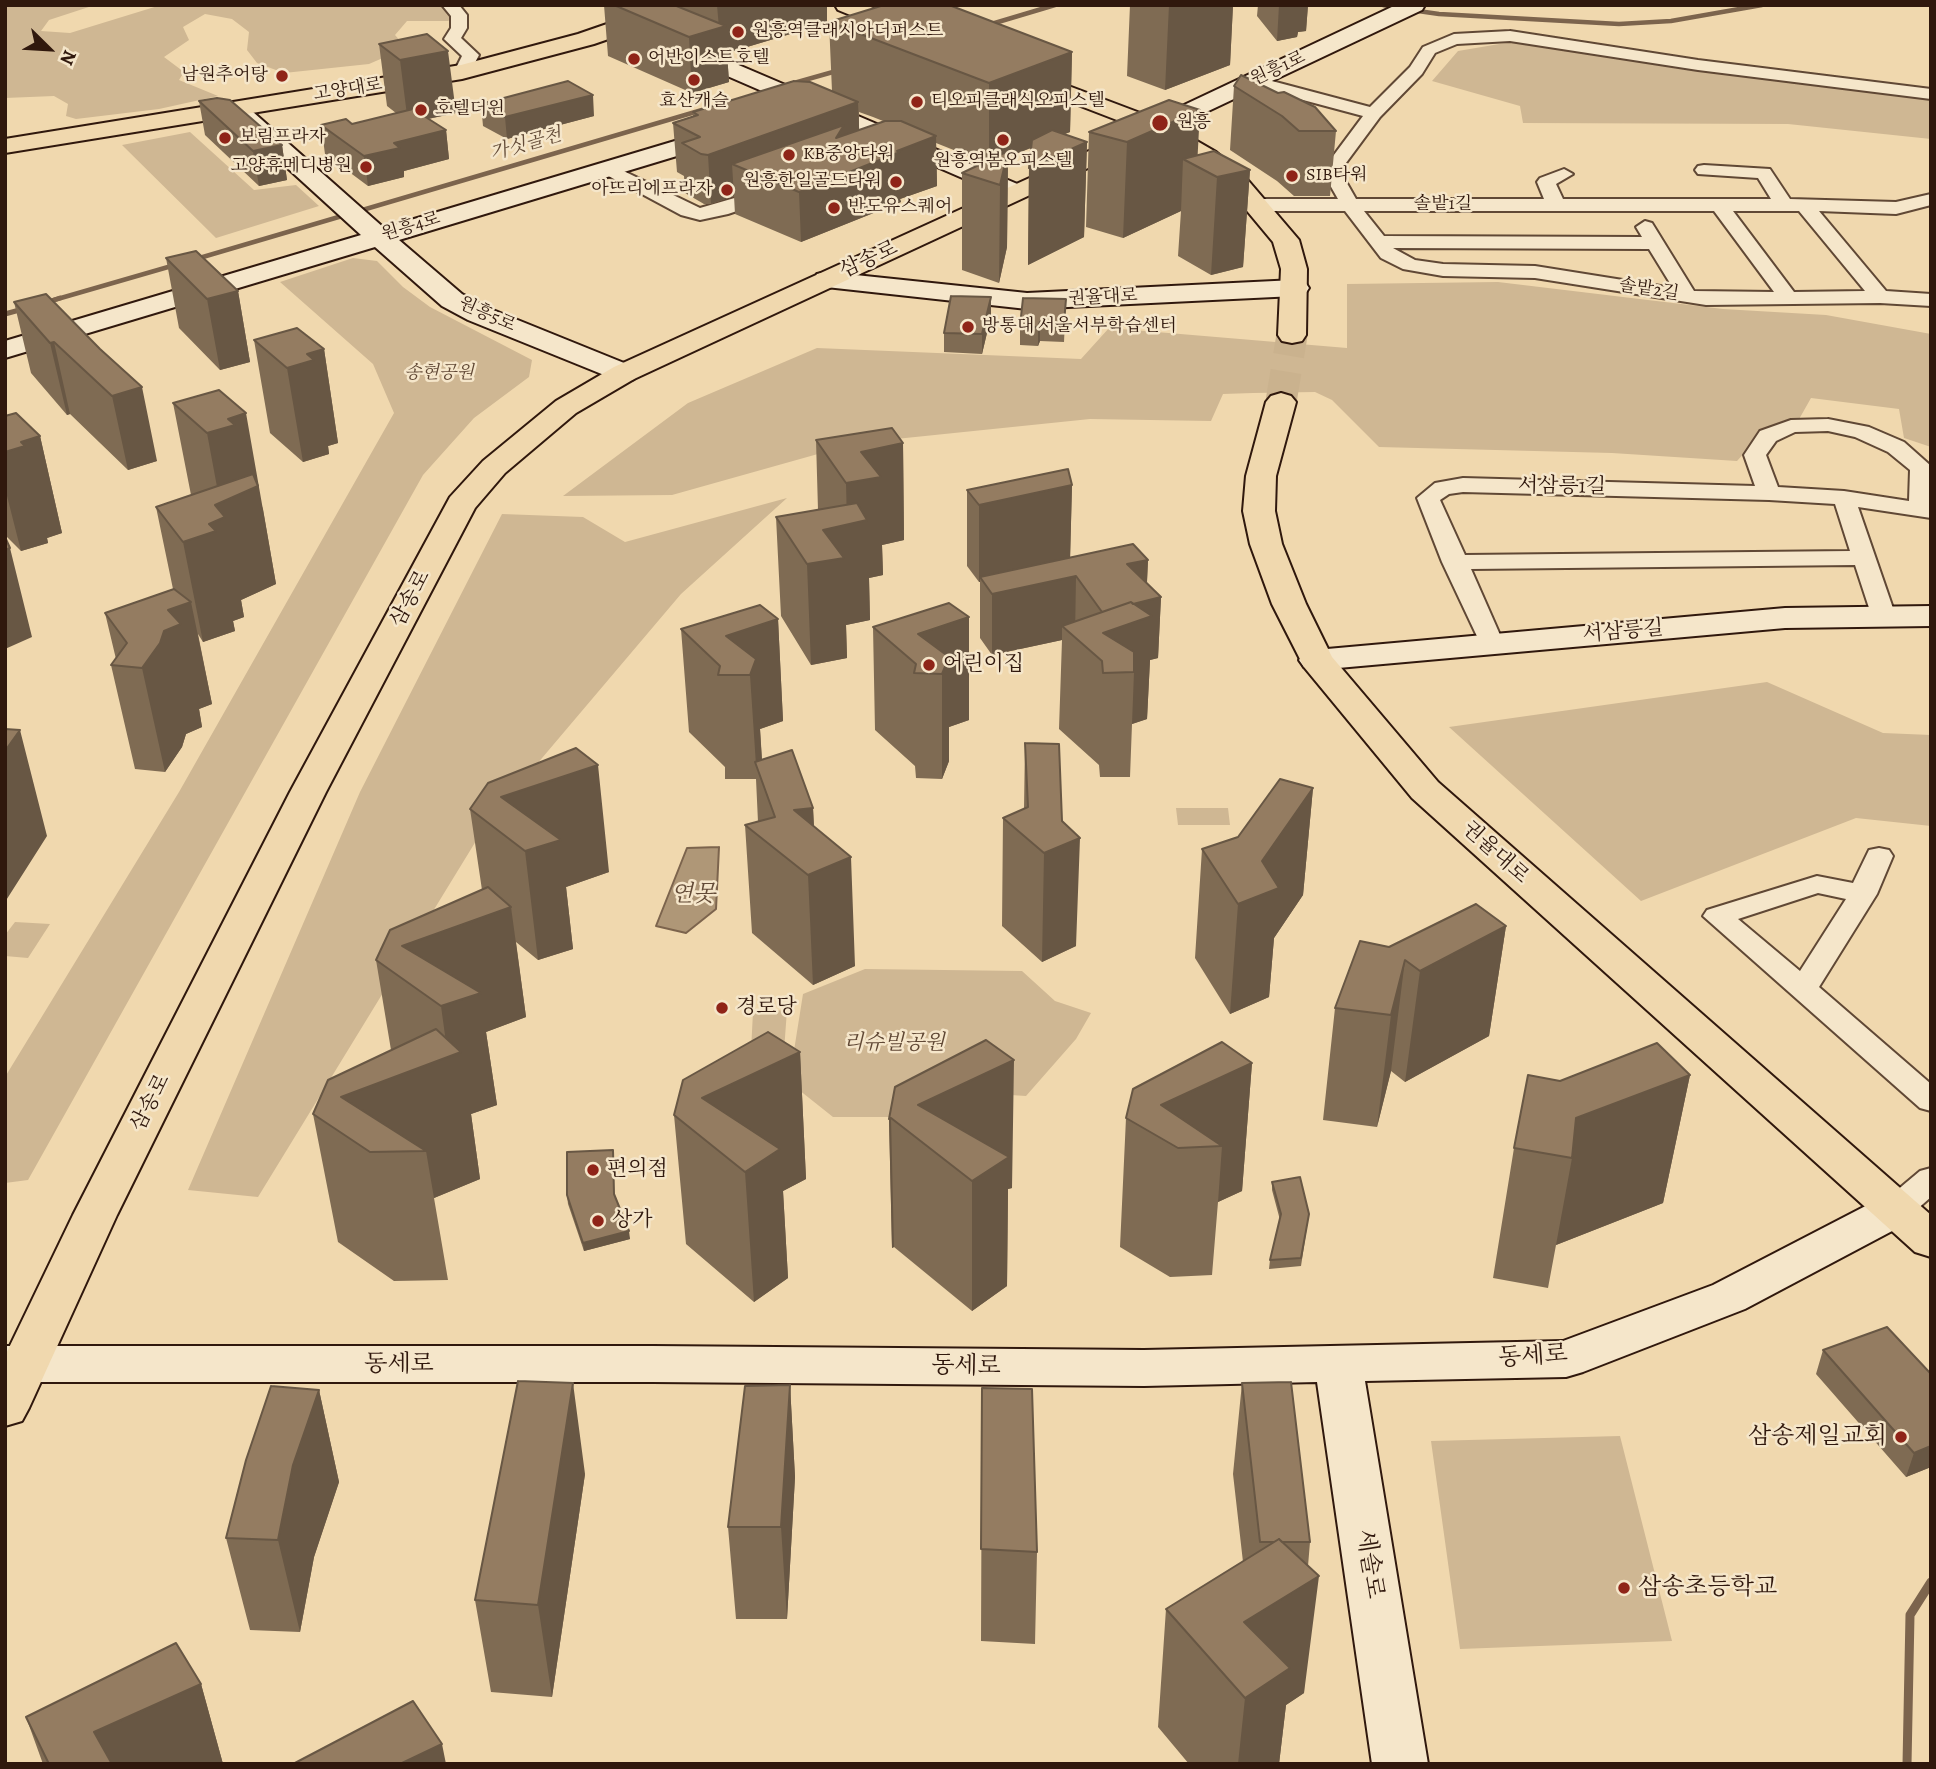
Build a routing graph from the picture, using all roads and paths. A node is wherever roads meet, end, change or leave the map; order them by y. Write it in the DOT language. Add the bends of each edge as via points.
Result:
graph roads {
  1 [pos="450,5"];
  2 [pos="656,5"];
  3 [pos="846,5"];
  4 [pos="695,7"];
  5 [pos="1409,8"];
  6 [pos="646,33"];
  7 [pos="927,38"];
  8 [pos="1001,67"];
  9 [pos="462,72"];
  10 [pos="1253,81"];
  11 [pos="1931,94"];
  12 [pos="236,109"];
  13 [pos="1374,113"];
  14 [pos="748,126"];
  15 [pos="1156,127"];
  16 [pos="5,146"];
  17 [pos="607,168"];
  18 [pos="1704,170"];
  19 [pos="1564,174"];
  20 [pos="784,188"];
  21 [pos="1015,192"];
  22 [pos="1931,199"];
  23 [pos="1257,205"];
  24 [pos="1350,205"];
  25 [pos="1556,205"];
  26 [pos="1629,205"];
  27 [pos="1719,205"];
  28 [pos="1784,205"];
  29 [pos="1804,205"];
  30 [pos="374,232"];
  31 [pos="1377,242"];
  32 [pos="1655,243"];
  33 [pos="827,280"];
  34 [pos="1295,288"];
  35 [pos="1688,297"];
  36 [pos="1880,297"];
  37 [pos="1788,298"];
  38 [pos="1931,300"];
  39 [pos="1292,335"];
  40 [pos="5,351"];
  41 [pos="624,373"];
  42 [pos="1281,402"];
  43 [pos="1769,492"];
  44 [pos="1844,498"];
  45 [pos="1925,510"];
  46 [pos="1865,558"];
  47 [pos="1454,562"];
  48 [pos="1931,616"];
  49 [pos="1884,617"];
  50 [pos="1492,644"];
  51 [pos="1316,660"];
  52 [pos="1879,856"];
  53 [pos="1863,894"];
  54 [pos="1803,989"];
  55 [pos="1931,1101"];
  56 [pos="1931,1179"];
  57 [pos="1895,1210"];
  58 [pos="1931,1241"];
  59 [pos="15,1364"];
  60 [pos="1338,1365"];
  61 [pos="5,1408"];
  62 [pos="1400,1764"];
  1 -- 9 [label="street" via="459,15 452,39 471,55"];
  2 -- 9 [label="main road"];
  3 -- 7 [label="main road"];
  4 -- 6 [label="main road"];
  4 -- 9 [label="main road, 고양대로"];
  5 -- 10 [label="street, 원흥1로"];
  6 -- 9 [label="main road" via="558,60"];
  6 -- 21 [label="street" via="760,82 799,106 895,149"];
  8 -- 15 [label="main road"];
  9 -- 12 [label="main road, 고양대로"];
  10 -- 13 [label="street"];
  10 -- 15 [label="street, 원흥1로"];
  11 -- 13 [label="street" via="1510,36 1454,39 1429,50"];
  12 -- 16 [label="main road, 고양대로"];
  12 -- 30 [label="street, 원흥5로"];
  13 -- 24 [label="street, 솔밭2길" via="1331,171"];
  14 -- 17 [label="street, 원흥4로"];
  15 -- 21 [label="main road, 삼송로"];
  15 -- 23 [label="main road" via="1208,157"];
  17 -- 20 [label="street" via="700,214"];
  17 -- 30 [label="street, 원흥4로"];
  18 -- 28 [label="street" via="1764,173"];
  19 -- 25 [label="street" via="1546,182"];
  21 -- 33 [label="main road, 삼송로"];
  22 -- 29 [label="street, 솔밭1길" via="1896,208"];
  23 -- 24 [label="street, 솔밭1길"];
  23 -- 34 [label="main road" via="1286,240"];
  24 -- 25 [label="street, 솔밭1길"];
  24 -- 31 [label="street, 솔밭2길"];
  25 -- 26 [label="street, 솔밭1길"];
  26 -- 27 [label="street, 솔밭1길"];
  26 -- 32 [label="street"];
  27 -- 28 [label="street, 솔밭1길"];
  27 -- 37 [label="street"];
  28 -- 29 [label="street, 솔밭1길"];
  29 -- 36 [label="street"];
  30 -- 40 [label="street, 원흥4로"];
  30 -- 41 [label="street, 원흥5로" via="452,300"];
  31 -- 32 [label="street"];
  31 -- 35 [label="street, 솔밭2길" via="1388,254 1410,265 1535,272"];
  32 -- 35 [label="street"];
  33 -- 34 [label="street, 권율대로" via="1027,301"];
  33 -- 41 [label="main road, 삼송로"];
  34 -- 39 [label="main road"];
  35 -- 37 [label="street, 솔밭2길"];
  36 -- 37 [label="street, 솔밭2길"];
  36 -- 38 [label="street, 솔밭2길"];
  41 -- 59 [label="main road, 삼송로" via="531,433 461,504"];
  42 -- 51 [label="main road, 권율대로" via="1261,476 1259,511 1266,544"];
  43 -- 44 [label="street, 서삼릉1길"];
  43 -- 45 [label="street, 서삼릉1길" via="1755,455 1768,436 1791,426 1828,425 1896,447 1920,468"];
  43 -- 47 [label="street, 서삼릉1길" via="1443,488 1429,498"];
  44 -- 45 [label="street, 서삼릉1길"];
  44 -- 46 [label="street"];
  46 -- 47 [label="street"];
  46 -- 49 [label="street"];
  47 -- 50 [label="street, 서삼릉1길"];
  48 -- 49 [label="street, 서삼릉길"];
  49 -- 50 [label="street, 서삼릉길" via="1785,618"];
  50 -- 51 [label="street, 서삼릉길"];
  51 -- 57 [label="main road, 권율대로" via="1425,790"];
  52 -- 53 [label="street"];
  53 -- 54 [label="street"];
  53 -- 54 [label="street" via="1817,884 1717,916"];
  54 -- 55 [label="street"];
  56 -- 57 [label="street"];
  57 -- 58 [label="main road, 권율대로"];
  57 -- 60 [label="street, 동세로" via="1729,1297 1566,1359"];
  59 -- 60 [label="street, 동세로"];
  59 -- 61 [label="main road, 삼송로"];
  60 -- 62 [label="street, 세솔로"];
}
